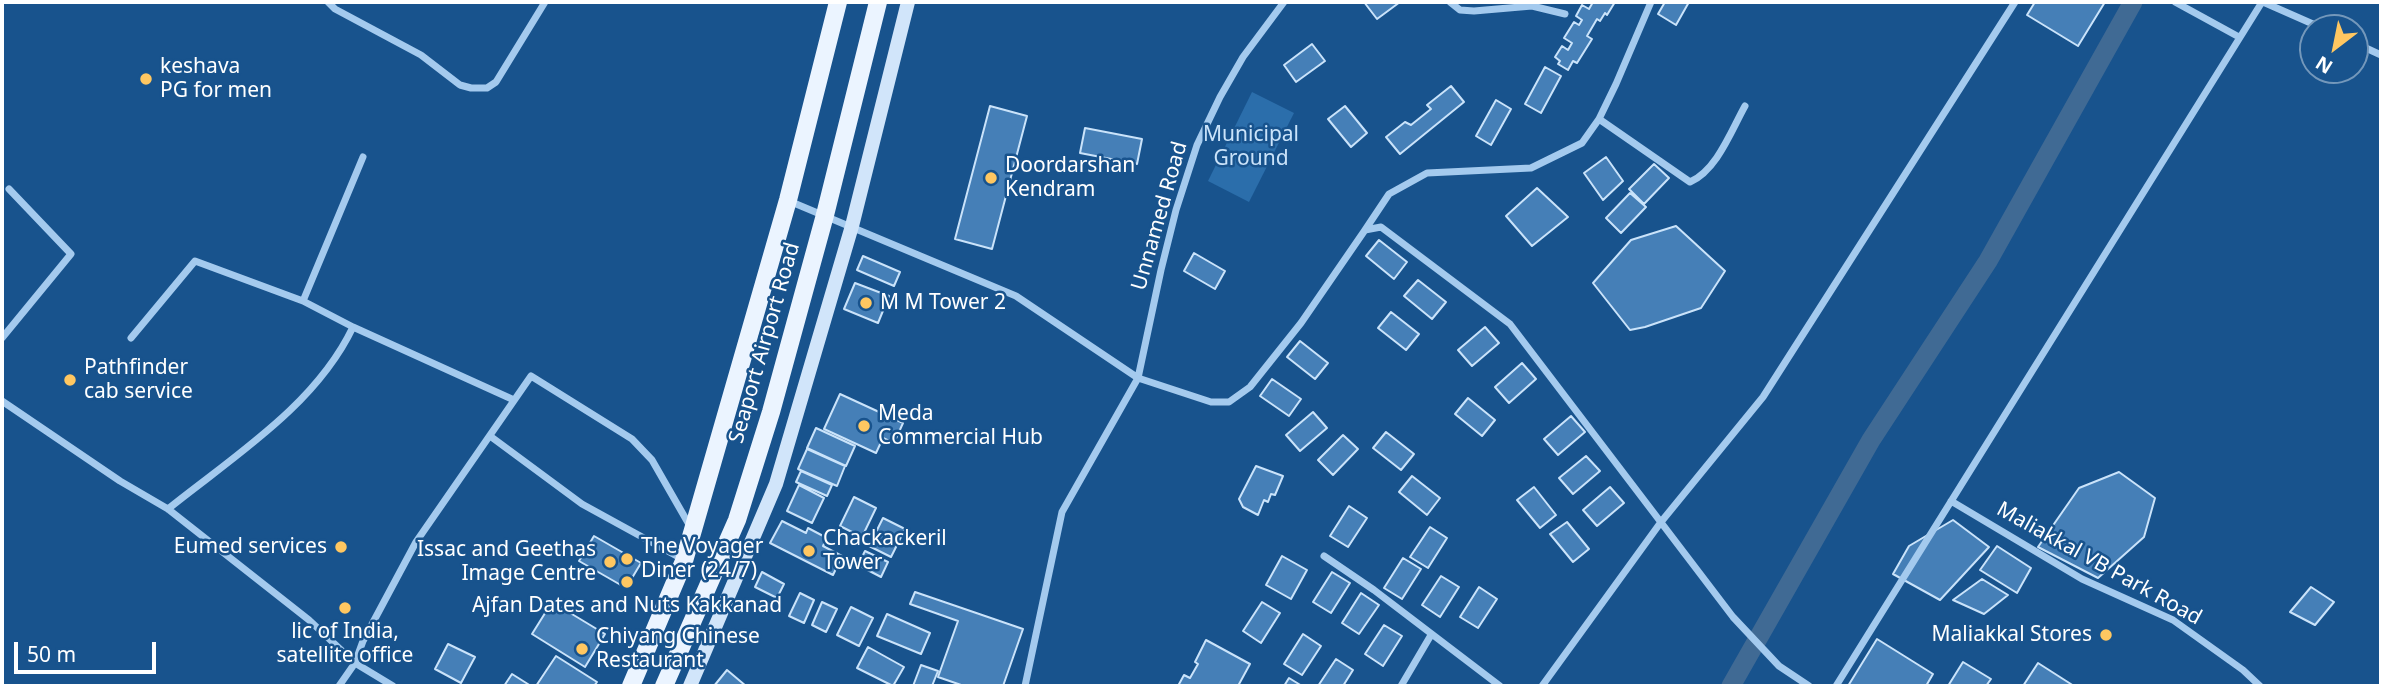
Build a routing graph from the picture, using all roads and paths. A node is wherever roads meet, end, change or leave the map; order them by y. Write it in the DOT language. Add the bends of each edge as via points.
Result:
graph roads {
  1 [pos="328,2"];
  2 [pos="545,2"];
  3 [pos="838,2"];
  4 [pos="878,2"];
  5 [pos="908,2"];
  6 [pos="1284,2"];
  7 [pos="1450,2"];
  8 [pos="1651,2"];
  9 [pos="2015,2"];
  10 [pos="2175,2"];
  11 [pos="2263,2"];
  12 [pos="1565,14"];
  13 [pos="2299,18"];
  14 [pos="2239,37"];
  15 [pos="1745,106"];
  16 [pos="1599,119"];
  17 [pos="363,157"];
  18 [pos="9,189"];
  19 [pos="788,200"];
  20 [pos="825,215"];
  21 [pos="852,226"];
  22 [pos="1366,230"];
  23 [pos="303,301"];
  24 [pos="353,327"];
  25 [pos="2,338"];
  26 [pos="131,338"];
  27 [pos="1138,378"];
  28 [pos="514,400"];
  29 [pos="2,401"];
  30 [pos="490,436"];
  31 [pos="1951,501"];
  32 [pos="168,509"];
  33 [pos="1661,522"];
  34 [pos="693,531"];
  35 [pos="1324,556"];
  36 [pos="684,561"];
  37 [pos="1431,635"];
  38 [pos="355,663"];
  39 [pos="667,680"];
  40 [pos="339,686"];
  41 [pos="393,686"];
  42 [pos="631,686"];
  43 [pos="688,686"];
  44 [pos="1025,686"];
  45 [pos="1401,686"];
  46 [pos="1500,686"];
  47 [pos="1542,686"];
  48 [pos="1809,686"];
  49 [pos="1836,686"];
  50 [pos="2260,686"];
  1 -- 2 [label="street" via="421,55 460,85 487,88 496,82"];
  3 -- 19 [label="main road, Seaport Airport Road"];
  4 -- 20 [label="main road, Seaport Airport Road"];
  5 -- 21 [label="street"];
  6 -- 27 [label="street, Unnamed Road" via="1243,57 1197,145 1170,234"];
  7 -- 12 [label="street" via="1460,10 1532,6"];
  8 -- 16 [label="street"];
  9 -- 33 [label="street" via="1763,397"];
  10 -- 14 [label="street"];
  11 -- 13 [label="street"];
  11 -- 14 [label="street"];
  14 -- 31 [label="street"];
  15 -- 16 [label="street" via="1709,167 1690,182"];
  16 -- 22 [label="street" via="1582,143 1531,168 1427,173 1389,194"];
  17 -- 23 [label="street"];
  18 -- 25 [label="street" via="71,254"];
  19 -- 20 [label="street"];
  19 -- 34 [label="main road, Seaport Airport Road"];
  20 -- 21 [label="street"];
  20 -- 39 [label="main road, Seaport Airport Road" via="737,520"];
  21 -- 27 [label="street" via="1016,296"];
  21 -- 43 [label="street" via="776,484"];
  22 -- 27 [label="street" via="1301,323 1250,387 1229,402 1211,402"];
  22 -- 33 [label="street" via="1381,227 1510,324"];
  23 -- 24 [label="street"];
  23 -- 26 [label="street" via="195,261"];
  24 -- 28 [label="street"];
  24 -- 32 [label="street" via="341,352 299,404"];
  27 -- 44 [label="street, Unnamed Road" via="1062,512"];
  28 -- 30 [label="street"];
  28 -- 34 [label="street" via="530,376 632,439 652,460"];
  29 -- 32 [label="street"];
  30 -- 36 [label="street" via="582,504"];
  30 -- 38 [label="street" via="416,542"];
  31 -- 49 [label="street"];
  31 -- 50 [label="street, Maliakkal VB Park Road" via="2082,579 2173,620"];
  32 -- 38 [label="street" via="309,620"];
  33 -- 47 [label="street"];
  33 -- 48 [label="street" via="1733,617 1779,666"];
  34 -- 36 [label="main road, Seaport Airport Road"];
  35 -- 37 [label="street"];
  36 -- 42 [label="main road, Seaport Airport Road"];
  37 -- 45 [label="street"];
  37 -- 46 [label="street"];
  38 -- 40 [label="street"];
  38 -- 41 [label="street"];
  39 -- 43 [label="street"];
}
